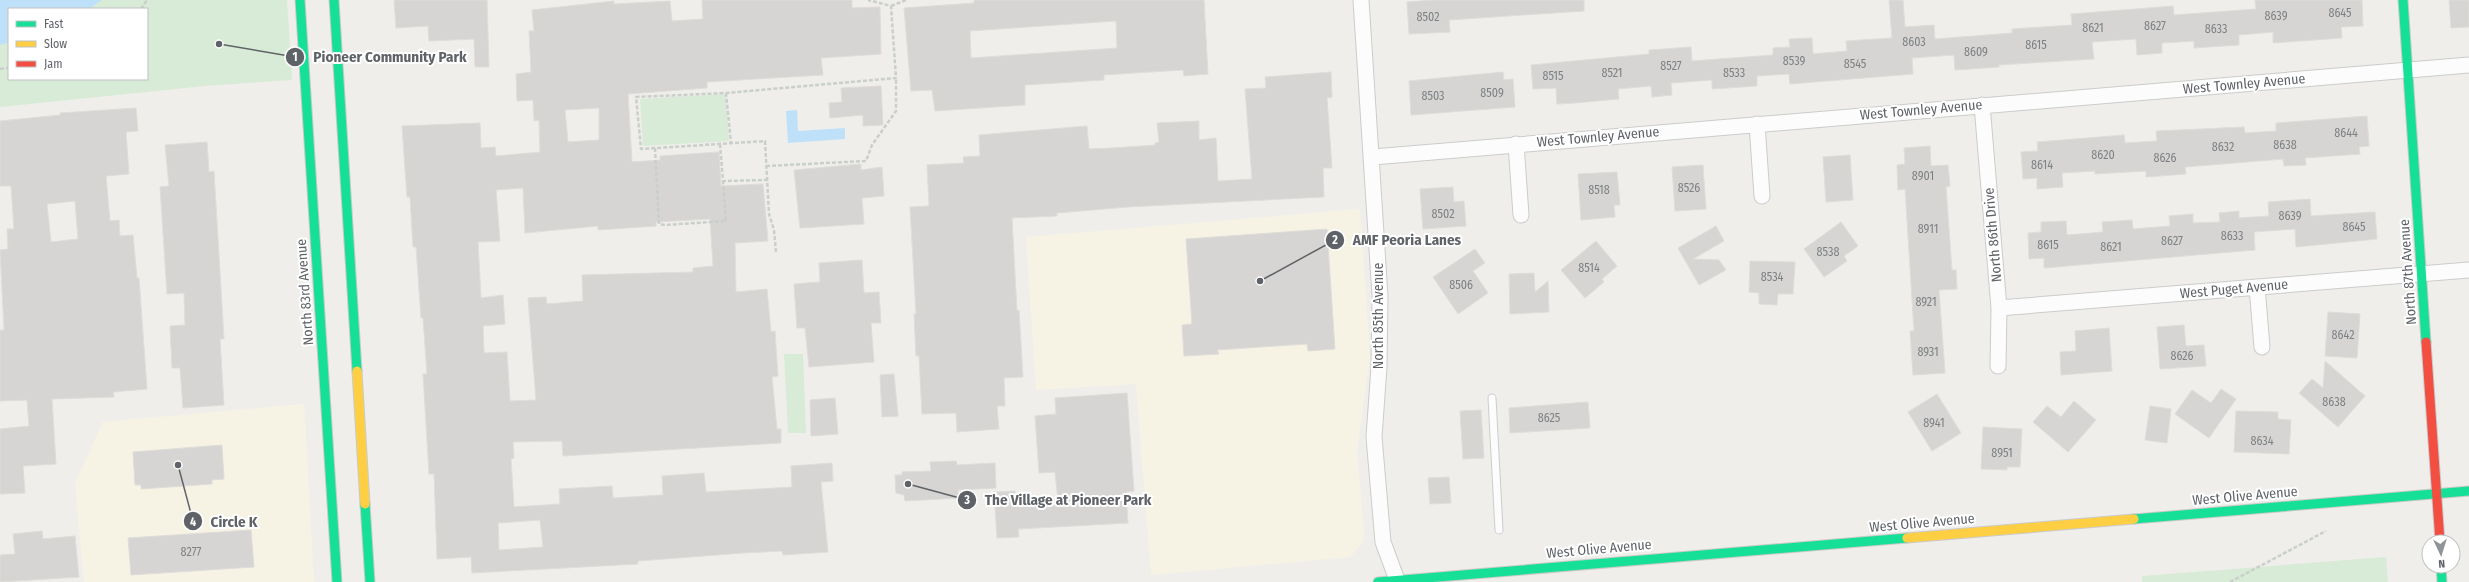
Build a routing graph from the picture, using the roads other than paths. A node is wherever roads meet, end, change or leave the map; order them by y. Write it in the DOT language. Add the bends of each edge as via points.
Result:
graph roads {
  1 [pos="300,0"];
  2 [pos="334,0"];
  3 [pos="1361,0"];
  4 [pos="2403,0"];
  5 [pos="2469,65"];
  6 [pos="2407,70"];
  7 [pos="1982,105"];
  8 [pos="1757,124"];
  9 [pos="1516,144"];
  10 [pos="1373,157"];
  11 [pos="1762,196"];
  12 [pos="1521,215"];
  13 [pos="2469,270"];
  14 [pos="2422,274"];
  15 [pos="2257,287"];
  16 [pos="1998,308"];
  17 [pos="2262,347"];
  18 [pos="1998,366"];
  19 [pos="1492,398"];
  20 [pos="2469,491"];
  21 [pos="2438,494"];
  22 [pos="1499,530"];
  23 [pos="2440,534"];
  24 [pos="1397,581"];
  25 [pos="337,582"];
  26 [pos="370,582"];
  27 [pos="1378,582"];
  1 -- 25 [label="main road, North 83rd Avenue" via="311,115"];
  2 -- 26 [label="main road" via="338,113"];
  3 -- 10 [label="street, North 85th Avenue"];
  4 -- 6 [label="main road, North 87th Avenue"];
  5 -- 6 [label="street, West Townley Avenue"];
  6 -- 7 [label="street, West Townley Avenue"];
  6 -- 14 [label="main road, North 87th Avenue"];
  7 -- 8 [label="street, West Townley Avenue"];
  7 -- 16 [label="street, North 86th Drive"];
  8 -- 9 [label="street, West Townley Avenue"];
  8 -- 11 [label="street"];
  9 -- 10 [label="street, West Townley Avenue"];
  9 -- 12 [label="street"];
  10 -- 24 [label="street, North 85th Avenue" via="1380,296 1379,367 1374,437 1383,542"];
  13 -- 14 [label="street, West Puget Avenue"];
  14 -- 15 [label="street, West Puget Avenue"];
  14 -- 21 [label="main road, North 87th Avenue"];
  15 -- 16 [label="street, West Puget Avenue"];
  15 -- 17 [label="street"];
  16 -- 18 [label="street, North 86th Drive"];
  19 -- 22 [label="lane"];
  20 -- 21 [label="main road, West Olive Avenue"];
  21 -- 23 [label="main road, North 87th Avenue"];
  21 -- 24 [label="main road, West Olive Avenue"];
  24 -- 27 [label="main road, West Olive Avenue"];
}
